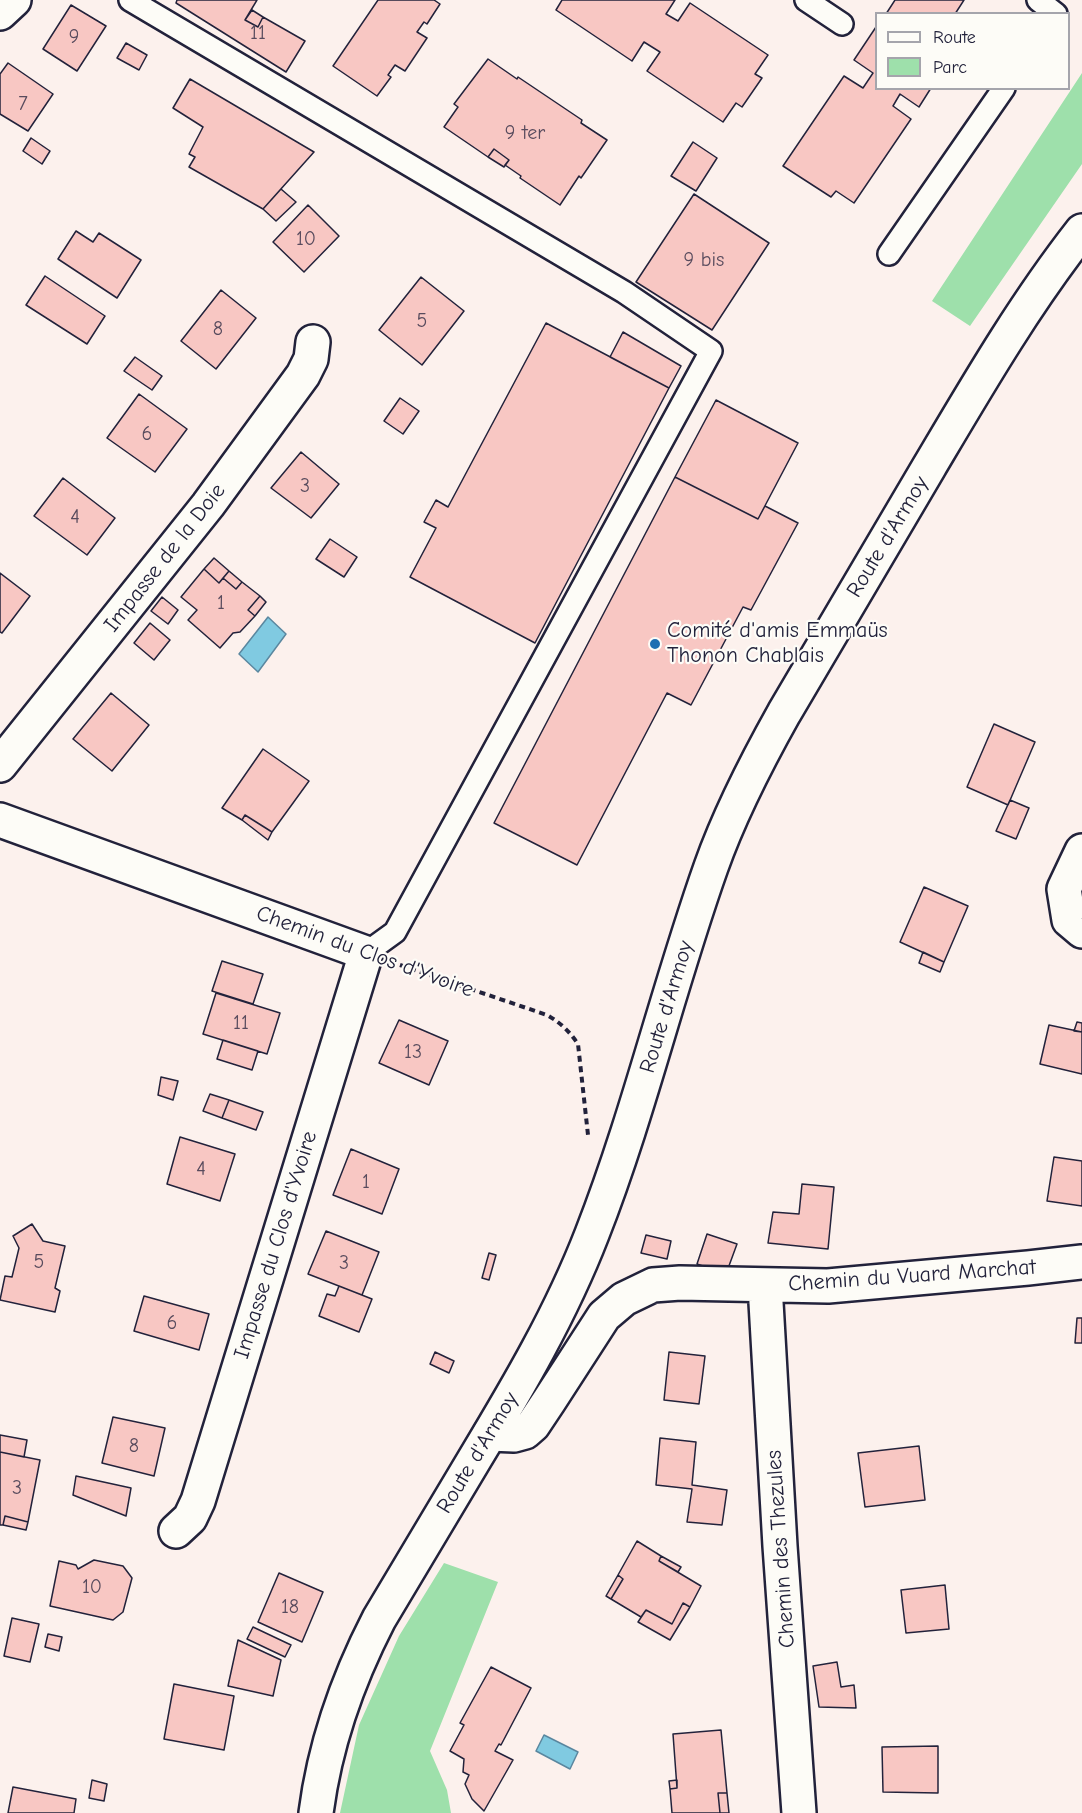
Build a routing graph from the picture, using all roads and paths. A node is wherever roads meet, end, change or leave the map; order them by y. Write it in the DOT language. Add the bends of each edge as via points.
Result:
graph roads {
  1 [pos="14,0"];
  2 [pos="130,0"];
  3 [pos="806,0"];
  4 [pos="1038,0"];
  5 [pos="1059,9"];
  6 [pos="0,13"];
  7 [pos="842,24"];
  8 [pos="1003,90"];
  9 [pos="1082,231"];
  10 [pos="889,254"];
  11 [pos="313,342"];
  12 [pos="0,765"];
  13 [pos="0,820"];
  14 [pos="1082,851"];
  15 [pos="1082,931"];
  16 [pos="366,953"];
  17 [pos="588,1137"];
  18 [pos="1082,1262"];
  19 [pos="765,1285"];
  20 [pos="490,1434"];
  21 [pos="176,1531"];
  22 [pos="316,1813"];
  23 [pos="799,1813"];
  1 -- 6 [label="street"];
  2 -- 16 [label="lane" via="624,292 711,351 395,932"];
  3 -- 7 [label="lane"];
  4 -- 5 [label="lane"];
  8 -- 10 [label="lane"];
  9 -- 20 [label="street, Route d'Armoy" via="1052,269 971,396 757,763 712,866 592,1235 550,1329"];
  11 -- 12 [label="street, Impasse de la Doie" via="303,375 208,504"];
  13 -- 16 [label="street, Chemin du Clos d'Yvoire"];
  14 -- 15 [label="street" via="1064,890 1069,921"];
  16 -- 17 [label="path, Chemin du Clos d'Yvoire" via="560,1022 578,1044"];
  16 -- 21 [label="street, Impasse du Clos d'Yvoire" via="198,1501 190,1518"];
  18 -- 19 [label="street, Chemin du Vuard Marchat" via="828,1286"];
  19 -- 20 [label="street, Chemin du Vuard Marchat" via="669,1283 631,1294 604,1316 533,1425 514,1435"];
  19 -- 23 [label="street, Chemin des Thezules"];
  20 -- 22 [label="street, Route d'Armoy" via="362,1653 334,1723"];
}
